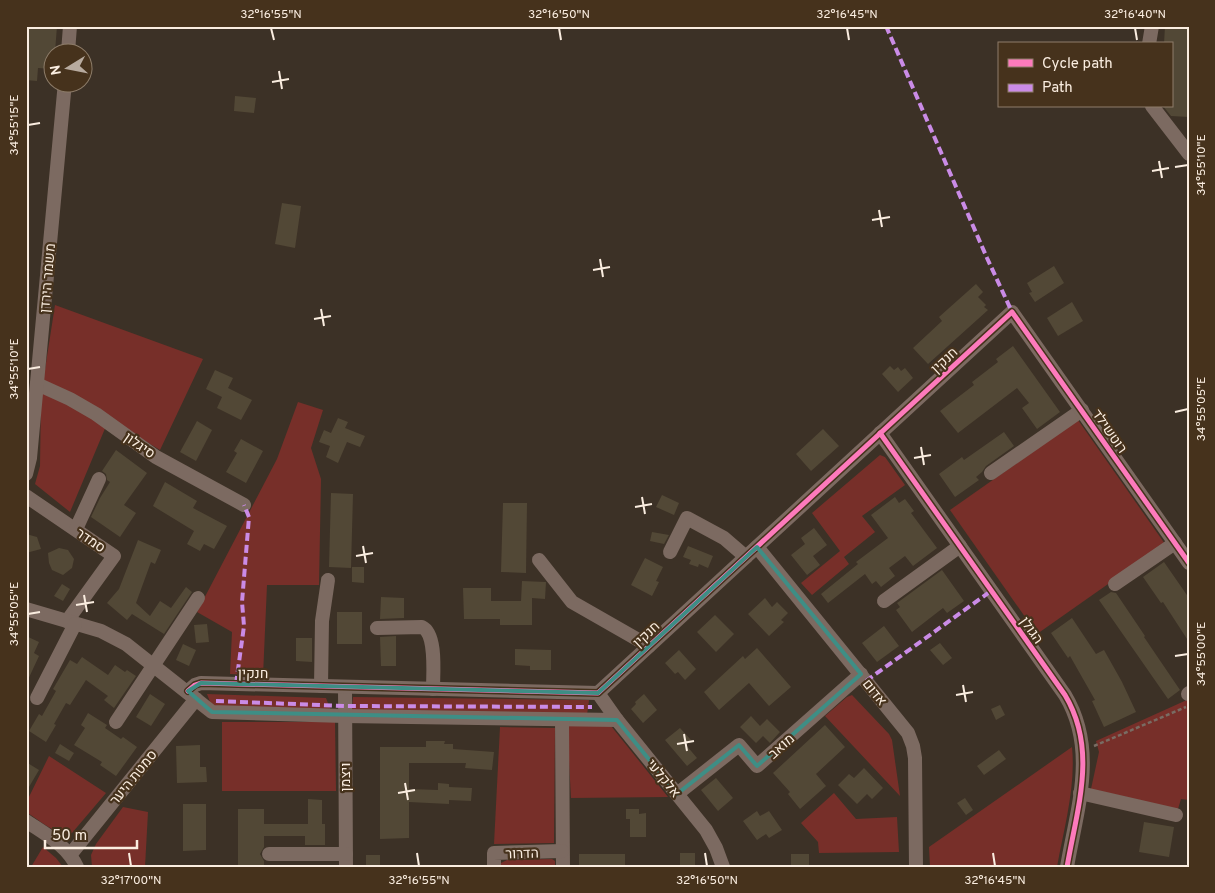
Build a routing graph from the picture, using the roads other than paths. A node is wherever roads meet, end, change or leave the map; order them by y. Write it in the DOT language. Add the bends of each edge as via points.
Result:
graph roads {
  1 [pos="70,26"];
  2 [pos="1152,26"];
  3 [pos="69,42"];
  4 [pos="1149,42"];
  5 [pos="64,92"];
  6 [pos="1154,108"];
  7 [pos="1189,154"];
  8 [pos="1012,312"];
  9 [pos="37,384"];
  10 [pos="1082,410"];
  11 [pos="880,433"];
  12 [pos="992,473"];
  13 [pos="26,474"];
  14 [pos="99,479"];
  15 [pos="26,496"];
  16 [pos="244,505"];
  17 [pos="76,530"];
  18 [pos="1174,543"];
  19 [pos="960,546"];
  20 [pos="757,547"];
  21 [pos="670,552"];
  22 [pos="746,557"];
  23 [pos="539,560"];
  24 [pos="1189,563"];
  25 [pos="328,580"];
  26 [pos="1115,584"];
  27 [pos="198,598"];
  28 [pos="884,601"];
  29 [pos="26,609"];
  30 [pos="71,622"];
  31 [pos="377,628"];
  32 [pos="649,646"];
  33 [pos="153,665"];
  34 [pos="861,674"];
  35 [pos="322,686"];
  36 [pos="345,687"];
  37 [pos="433,689"];
  38 [pos="598,693"];
  39 [pos="192,695"];
  40 [pos="37,698"];
  41 [pos="344,716"];
  42 [pos="562,720"];
  43 [pos="617,720"];
  44 [pos="116,722"];
  45 [pos="1080,793"];
  46 [pos="677,794"];
  47 [pos="1176,815"];
  48 [pos="26,821"];
  49 [pos="562,851"];
  50 [pos="270,854"];
  51 [pos="346,860"];
  52 [pos="74,861"];
  53 [pos="494,867"];
  54 [pos="563,867"];
  55 [pos="723,867"];
  56 [pos="916,867"];
  57 [pos="1067,867"];
  1 -- 3 [label="street"];
  2 -- 4 [label="street"];
  5 -- 9 [label="street, משמר הירדן"];
  6 -- 7 [label="street"];
  8 -- 10 [label="street, רוטשילד"];
  8 -- 11 [label="street, חנקין"];
  9 -- 13 [label="street, משמר הירדן"];
  9 -- 16 [label="street, סיגלון" via="96,414 156,457"];
  10 -- 12 [label="street"];
  10 -- 18 [label="street, רוטשילד"];
  11 -- 19 [label="street, הגולן"];
  11 -- 20 [label="street, חנקין"];
  14 -- 17 [label="street"];
  15 -- 17 [label="street, סמדר"];
  17 -- 30 [label="street, סמדר" via="114,556"];
  18 -- 24 [label="street, רוטשילד"];
  18 -- 26 [label="street"];
  19 -- 28 [label="street"];
  19 -- 45 [label="street, הגולן" via="1073,711 1084,750"];
  20 -- 22 [label="street, חנקין"];
  20 -- 34 [label="street, אדום"];
  21 -- 22 [label="street" via="686,518 724,538"];
  22 -- 32 [label="street, חנקין"];
  23 -- 32 [label="street" via="572,602"];
  25 -- 35 [label="street" via="322,621"];
  27 -- 33 [label="street"];
  29 -- 30 [label="street"];
  30 -- 33 [label="street" via="101,631 126,644"];
  30 -- 40 [label="street"];
  31 -- 37 [label="street" via="427,629 432,643"];
  32 -- 38 [label="street, חנקין"];
  33 -- 39 [label="street"];
  33 -- 44 [label="street"];
  34 -- 46 [label="street, מואב" via="758,766 739,745"];
  34 -- 56 [label="street, אדום" via="904,727 912,742"];
  35 -- 36 [label="street, חנקין"];
  35 -- 39 [label="street, חנקין" via="201,683 196,685"];
  36 -- 37 [label="street, חנקין"];
  36 -- 41 [label="street, ויצמן"];
  37 -- 38 [label="street, חנקין"];
  38 -- 43 [label="street, אלקלעי"];
  39 -- 41 [label="street" via="212,712"];
  39 -- 52 [label="street, סמטת היער"];
  41 -- 42 [label="street"];
  41 -- 51 [label="street, ויצמן"];
  42 -- 43 [label="street"];
  42 -- 49 [label="street"];
  43 -- 46 [label="street, אלקלעי"];
  45 -- 47 [label="street"];
  45 -- 57 [label="street, הגולן"];
  46 -- 55 [label="street, אלקלעי" via="710,836"];
  48 -- 52 [label="street" via="60,844"];
  49 -- 53 [label="street, הדרור" via="494,853"];
  49 -- 54 [label="street"];
  50 -- 51 [label="street"];
}
